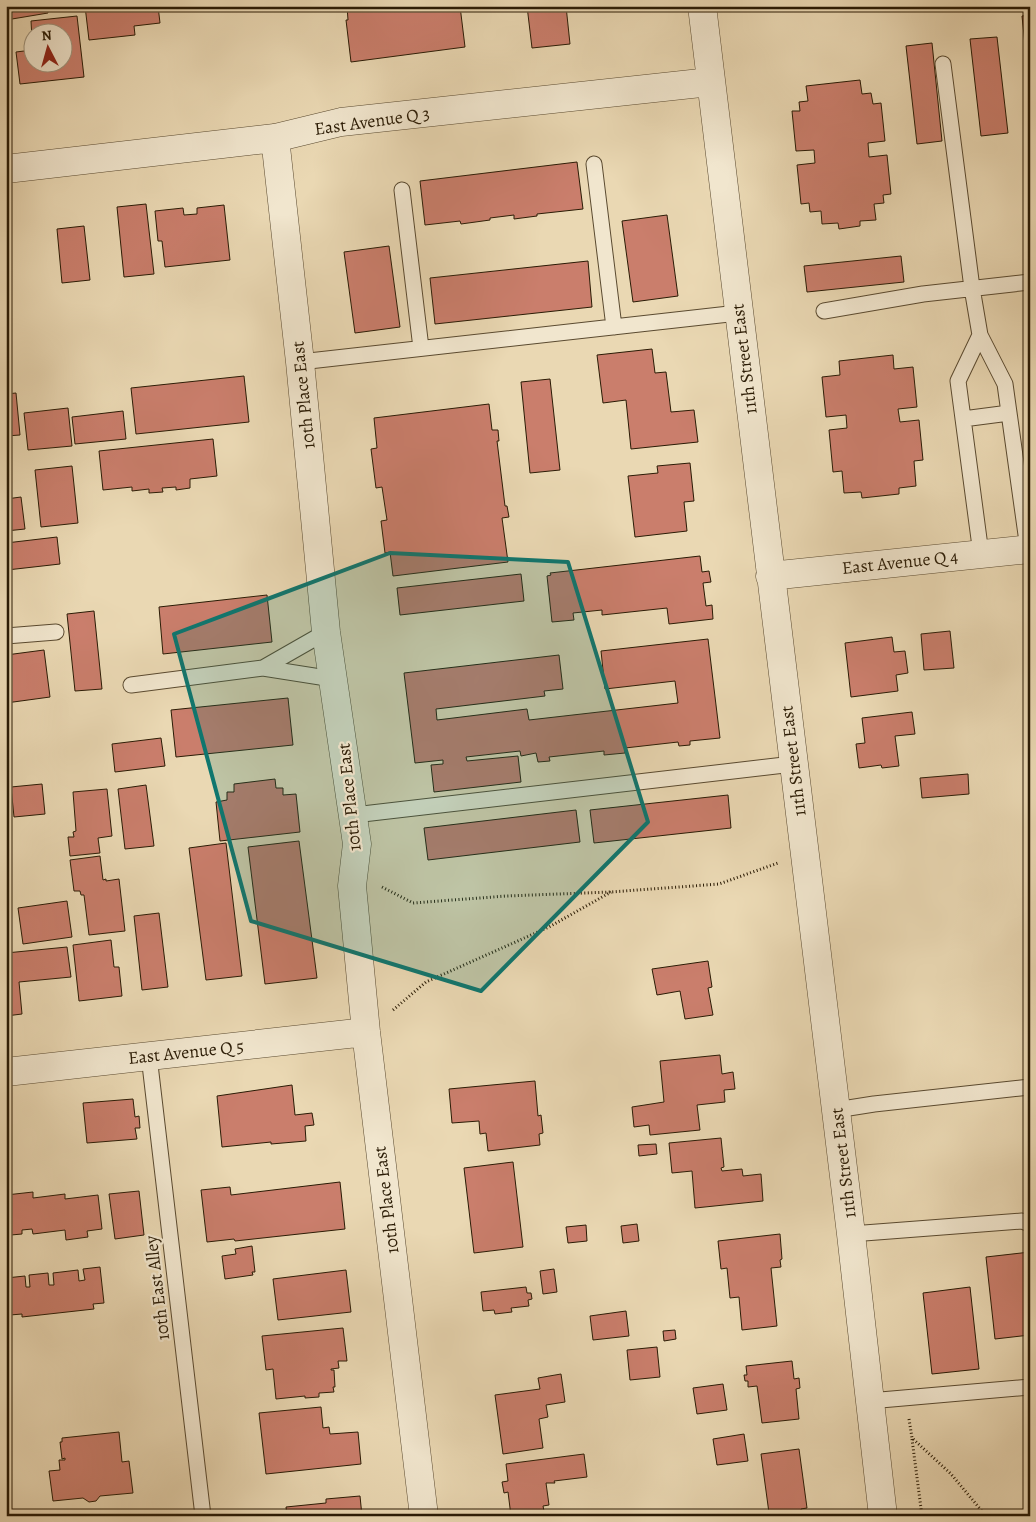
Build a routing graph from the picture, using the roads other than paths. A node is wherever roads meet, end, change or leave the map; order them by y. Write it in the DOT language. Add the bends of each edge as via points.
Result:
graph roads {
  1 [pos="702,6"];
  2 [pos="943,64"];
  3 [pos="710,82"];
  4 [pos="275,138"];
  5 [pos="594,164"];
  6 [pos="6,169"];
  7 [pos="402,190"];
  8 [pos="1030,282"];
  9 [pos="972,288"];
  10 [pos="824,311"];
  11 [pos="738,313"];
  12 [pos="614,327"];
  13 [pos="980,335"];
  14 [pos="421,348"];
  15 [pos="300,362"];
  16 [pos="1009,413"];
  17 [pos="963,419"];
  18 [pos="1029,549"];
  19 [pos="981,554"];
  20 [pos="770,576"];
  21 [pos="56,632"];
  22 [pos="326,632"];
  23 [pos="6,636"];
  24 [pos="263,668"];
  25 [pos="333,679"];
  26 [pos="131,686"];
  27 [pos="793,764"];
  28 [pos="354,815"];
  29 [pos="366,1032"];
  30 [pos="149,1056"];
  31 [pos="6,1072"];
  32 [pos="1030,1087"];
  33 [pos="836,1110"];
  34 [pos="1030,1224"];
  35 [pos="851,1234"];
  36 [pos="1030,1387"];
  37 [pos="869,1401"];
  38 [pos="203,1516"];
  39 [pos="424,1516"];
  40 [pos="883,1516"];
  1 -- 3 [label="street, 11th Street East"];
  2 -- 9 [label="lane"];
  3 -- 4 [label="street, East Avenue Q 3" via="341,122"];
  3 -- 11 [label="street, 11th Street East"];
  4 -- 6 [label="street, East Avenue Q 3"];
  4 -- 15 [label="street, 10th Place East"];
  5 -- 12 [label="lane"];
  7 -- 14 [label="lane"];
  8 -- 9 [label="lane"];
  9 -- 10 [label="lane"];
  9 -- 13 [label="lane"];
  11 -- 12 [label="lane"];
  11 -- 20 [label="street, 11th Street East"];
  12 -- 14 [label="lane"];
  13 -- 16 [label="lane" via="1005,384"];
  13 -- 17 [label="lane" via="958,381"];
  14 -- 15 [label="lane"];
  15 -- 22 [label="street, 10th Place East"];
  16 -- 17 [label="lane"];
  16 -- 18 [label="lane"];
  17 -- 19 [label="lane"];
  18 -- 19 [label="street, East Avenue Q 4"];
  19 -- 20 [label="street, East Avenue Q 4"];
  20 -- 27 [label="street, 11th Street East"];
  21 -- 23 [label="lane"];
  22 -- 24 [label="lane"];
  22 -- 25 [label="street, 10th Place East"];
  24 -- 25 [label="lane"];
  24 -- 26 [label="lane"];
  25 -- 28 [label="street, 10th Place East"];
  27 -- 28 [label="lane"];
  27 -- 33 [label="street, 11th Street East"];
  28 -- 29 [label="street, 10th Place East" via="357,844 352,886"];
  29 -- 30 [label="street, East Avenue Q 5"];
  29 -- 39 [label="street, 10th Place East"];
  30 -- 31 [label="street, East Avenue Q 5"];
  30 -- 38 [label="lane, 10th East Alley"];
  32 -- 33 [label="lane"];
  33 -- 35 [label="street, 11th Street East"];
  34 -- 35 [label="lane" via="1022,1221"];
  35 -- 37 [label="street, 11th Street East"];
  36 -- 37 [label="lane"];
  37 -- 40 [label="street, 11th Street East"];
}
